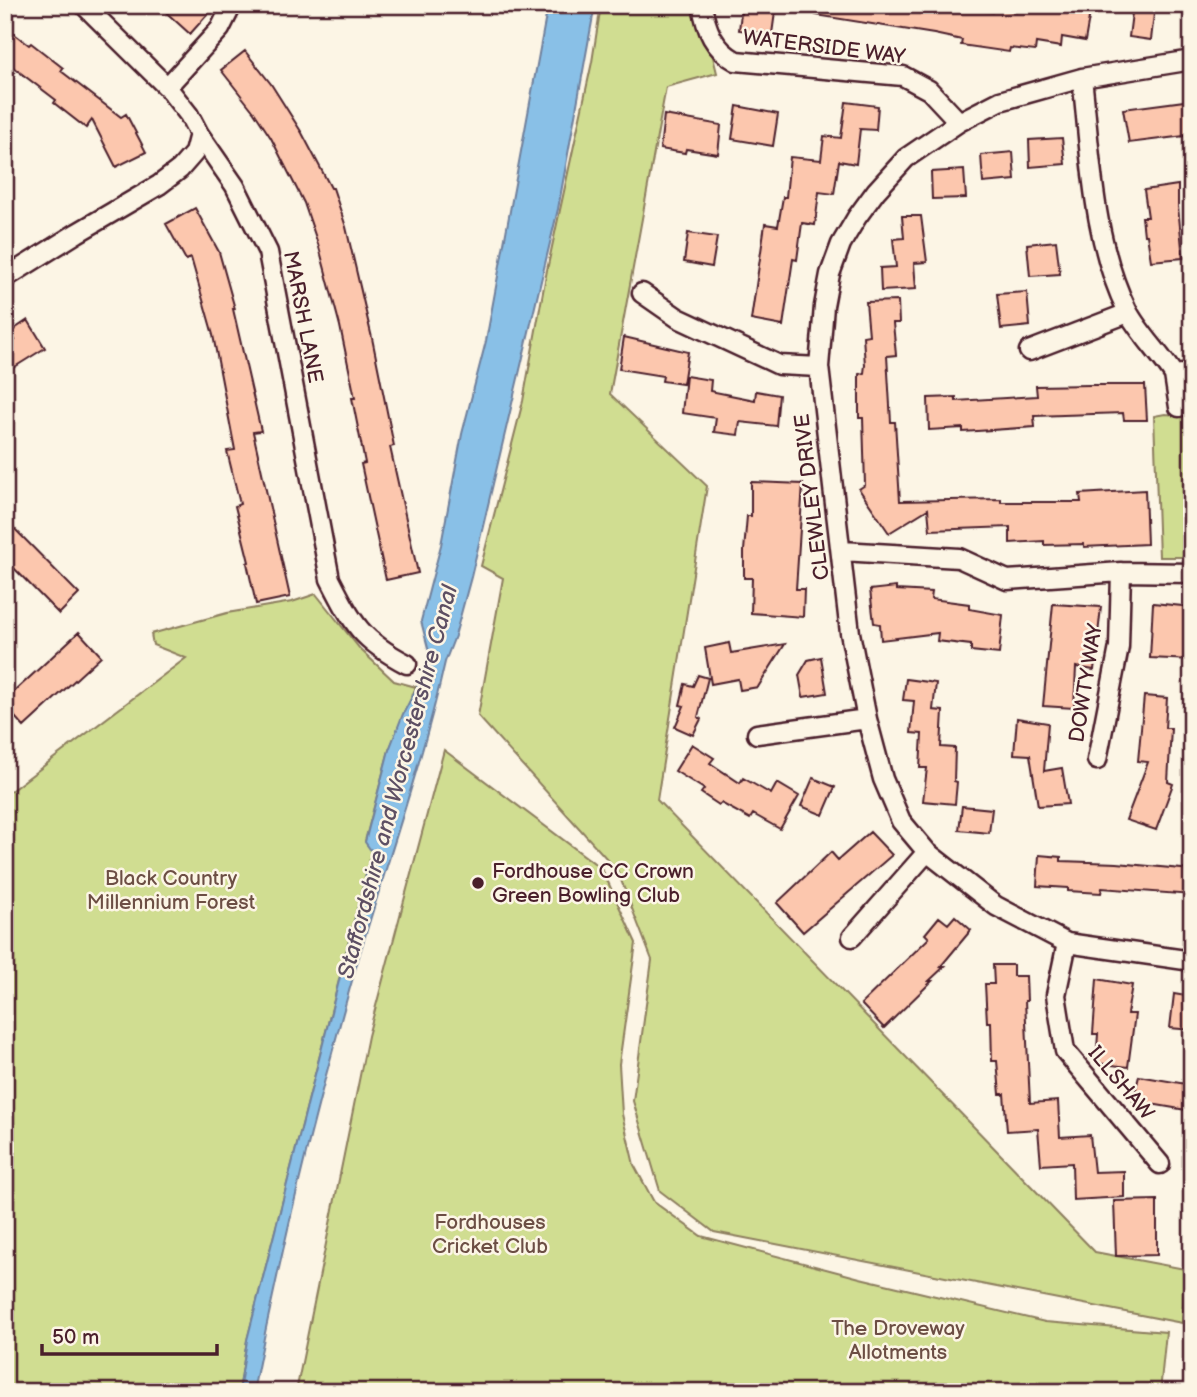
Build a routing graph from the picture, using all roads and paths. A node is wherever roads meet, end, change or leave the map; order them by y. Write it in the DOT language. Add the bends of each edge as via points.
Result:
graph roads {
  1 [pos="84,5"];
  2 [pos="232,5"];
  3 [pos="702,5"];
  4 [pos="1192,60"];
  5 [pos="1082,78"];
  6 [pos="167,87"];
  7 [pos="958,122"];
  8 [pos="199,134"];
  9 [pos="5,278"];
  10 [pos="642,293"];
  11 [pos="1128,313"];
  12 [pos="1029,351"];
  13 [pos="819,367"];
  14 [pos="1183,374"];
  15 [pos="1179,407"];
  16 [pos="842,551"];
  17 [pos="1121,572"];
  18 [pos="1192,573"];
  19 [pos="407,664"];
  20 [pos="867,719"];
  21 [pos="757,734"];
  22 [pos="1097,760"];
  23 [pos="928,852"];
  24 [pos="852,937"];
  25 [pos="1067,943"];
  26 [pos="1192,961"];
  27 [pos="1160,1164"];
  1 -- 6 [label="street, MARSH LANE"];
  2 -- 6 [label="street" via="220,29"];
  3 -- 7 [label="street, WATERSIDE WAY" via="711,38 722,53 736,61 903,76 929,90"];
  4 -- 5 [label="street, CLEWLEY DRIVE"];
  5 -- 7 [label="street, CLEWLEY DRIVE" via="1000,101"];
  5 -- 11 [label="street" via="1095,197 1110,271"];
  6 -- 8 [label="street, MARSH LANE"];
  7 -- 13 [label="street, CLEWLEY DRIVE" via="906,159 876,191 841,244 824,306"];
  8 -- 9 [label="street" via="194,153 159,185"];
  8 -- 19 [label="street, MARSH LANE" via="235,186 268,252 330,579 351,622 379,649"];
  10 -- 13 [label="street" via="678,317 779,365"];
  11 -- 12 [label="street"];
  11 -- 14 [label="street"];
  13 -- 16 [label="street, CLEWLEY DRIVE"];
  14 -- 15 [label="street"];
  16 -- 17 [label="street" via="959,558 1007,580"];
  16 -- 20 [label="street, CLEWLEY DRIVE" via="850,633"];
  17 -- 18 [label="street"];
  17 -- 22 [label="street, DOWTY WAY" via="1119,647"];
  20 -- 21 [label="street"];
  20 -- 23 [label="street, CLEWLEY DRIVE" via="883,779 901,821"];
  23 -- 24 [label="street"];
  23 -- 25 [label="street, CLEWLEY DRIVE" via="996,906"];
  25 -- 26 [label="street, CLEWLEY DRIVE"];
  25 -- 27 [label="street, ILLSHAW" via="1056,995 1065,1051"];
}
